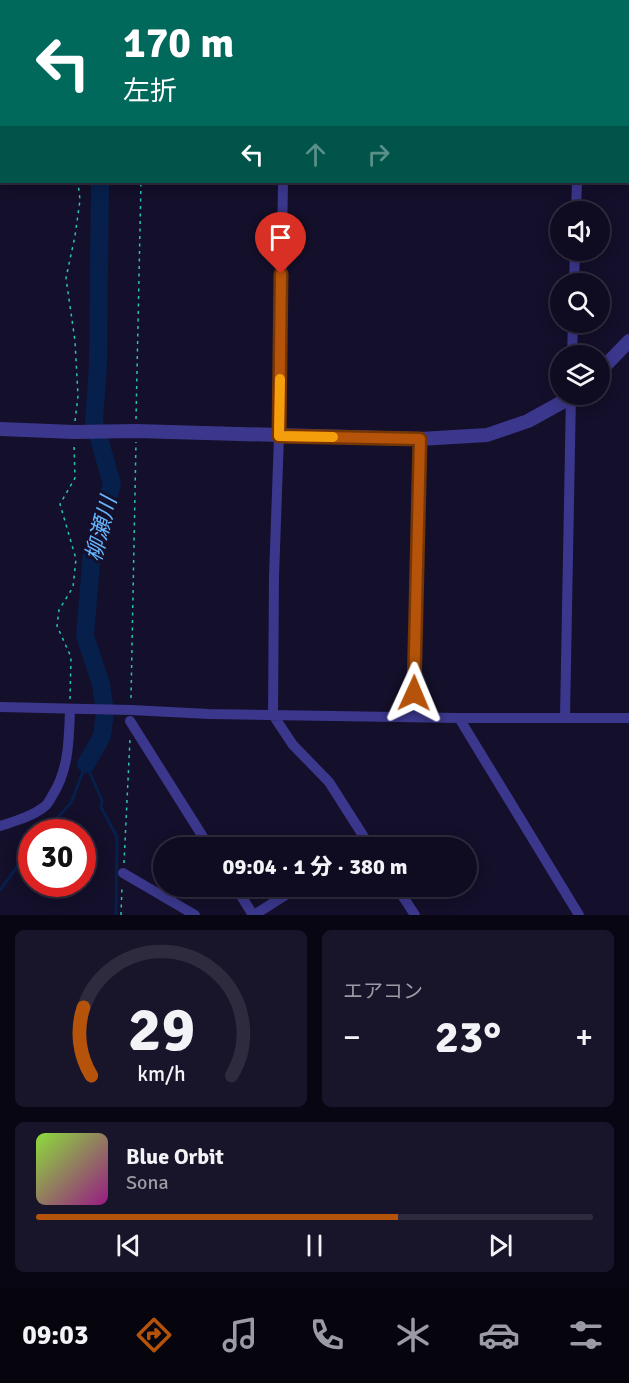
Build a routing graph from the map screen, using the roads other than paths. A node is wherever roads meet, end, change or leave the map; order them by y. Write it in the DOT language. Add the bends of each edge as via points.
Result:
graph roads {
  1 [pos="283,183"];
  2 [pos="576,183"];
  3 [pos="576,201"];
  4 [pos="629,341"];
  5 [pos="610,361"];
  6 [pos="555,405"];
  7 [pos="572,405"];
  8 [pos="0,429"];
  9 [pos="279,436"];
  10 [pos="420,439"];
  11 [pos="0,707"];
  12 [pos="72,709"];
  13 [pos="129,714"];
  14 [pos="273,715"];
  15 [pos="413,717"];
  16 [pos="459,718"];
  17 [pos="565,718"];
  18 [pos="629,718"];
  19 [pos="0,826"];
  20 [pos="203,837"];
  21 [pos="362,837"];
  22 [pos="123,873"];
  23 [pos="242,897"];
  24 [pos="283,897"];
  25 [pos="403,897"];
  26 [pos="195,915"];
  27 [pos="254,915"];
  28 [pos="414,915"];
  29 [pos="579,915"];
  1 -- 9 [label="street"];
  2 -- 3 [label="street"];
  4 -- 5 [label="street"];
  6 -- 10 [label="street" via="528,421 487,435"];
  7 -- 17 [label="street"];
  8 -- 9 [label="street"];
  9 -- 10 [label="street"];
  9 -- 14 [label="street"];
  10 -- 15 [label="street"];
  11 -- 12 [label="street"];
  12 -- 13 [label="street"];
  12 -- 19 [label="street" via="65,768 56,791 46,806 32,815"];
  13 -- 14 [label="street"];
  13 -- 20 [label="street"];
  14 -- 15 [label="street"];
  14 -- 21 [label="street" via="292,745 329,782"];
  15 -- 16 [label="street"];
  16 -- 17 [label="street"];
  16 -- 29 [label="street"];
  17 -- 18 [label="street"];
  22 -- 26 [label="street"];
  23 -- 27 [label="street"];
  24 -- 27 [label="street"];
  25 -- 28 [label="street"];
}
